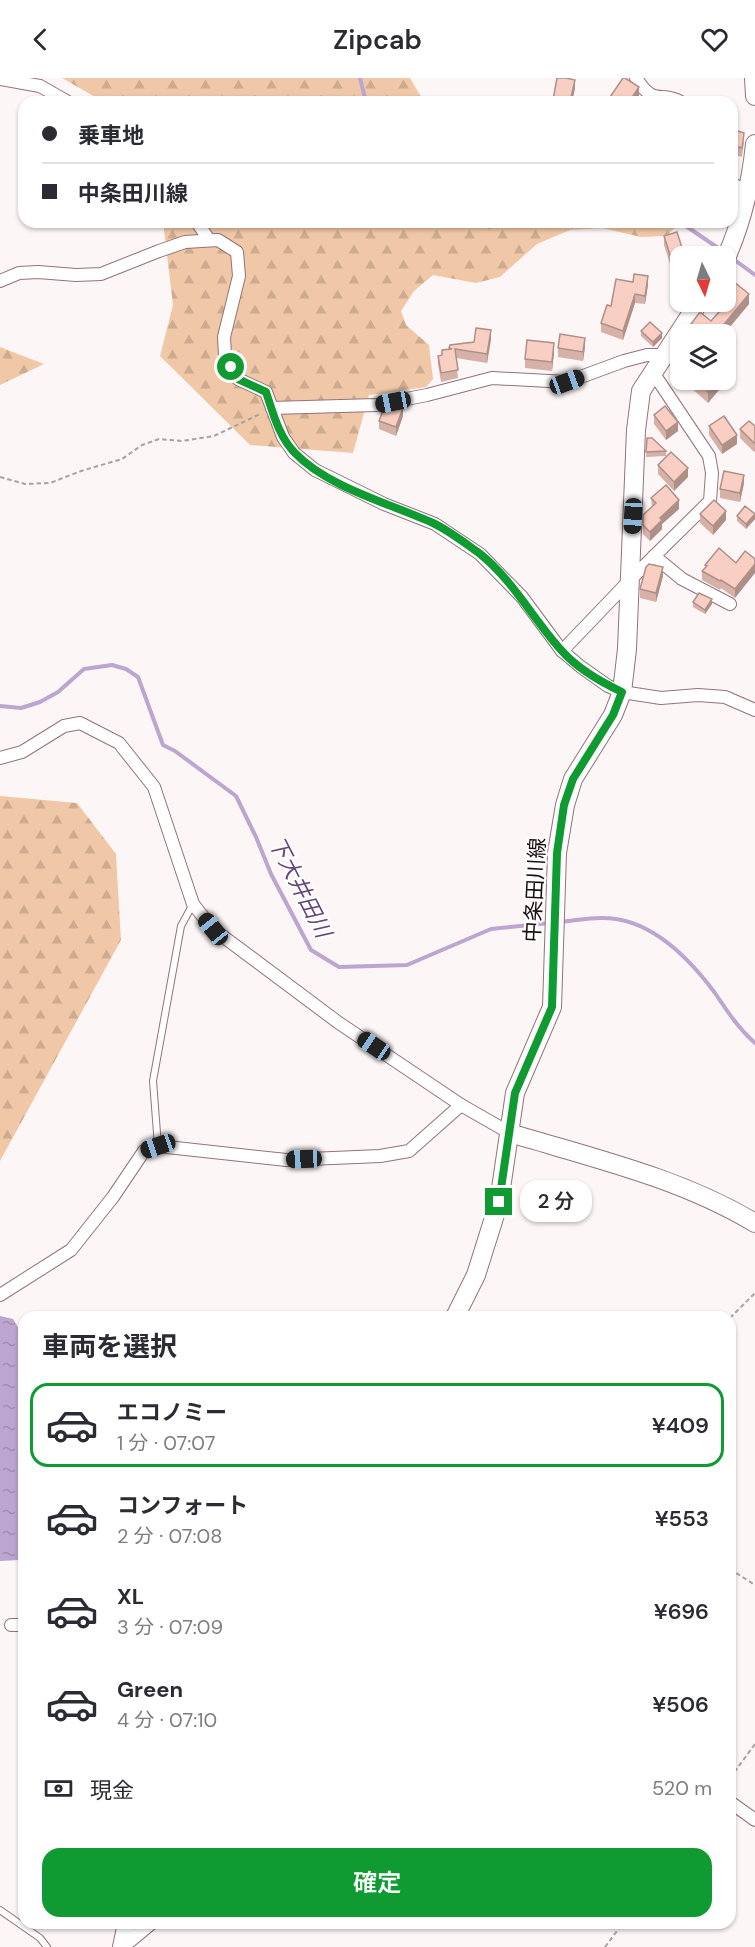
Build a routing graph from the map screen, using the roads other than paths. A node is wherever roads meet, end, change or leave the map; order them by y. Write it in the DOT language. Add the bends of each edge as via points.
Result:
graph roads {
  1 [pos="636,78"];
  2 [pos="754,78"];
  3 [pos="0,79"];
  4 [pos="58,96"];
  5 [pos="653,96"];
  6 [pos="755,96"];
  7 [pos="755,144"];
  8 [pos="745,189"];
  9 [pos="738,224"];
  10 [pos="201,228"];
  11 [pos="737,228"];
  12 [pos="210,240"];
  13 [pos="731,246"];
  14 [pos="0,281"];
  15 [pos="692,312"];
  16 [pos="663,355"];
  17 [pos="652,371"];
  18 [pos="272,408"];
  19 [pos="654,556"];
  20 [pos="630,580"];
  21 [pos="730,604"];
  22 [pos="562,651"];
  23 [pos="622,692"];
  24 [pos="755,710"];
  25 [pos="0,758"];
  26 [pos="193,904"];
  27 [pos="461,1104"];
  28 [pos="510,1133"];
  29 [pos="158,1146"];
  30 [pos="755,1222"];
  31 [pos="0,1295"];
  32 [pos="458,1311"];
  33 [pos="736,1807"];
  34 [pos="755,1820"];
  35 [pos="0,1910"];
  36 [pos="18,1923"];
  37 [pos="27,1929"];
  38 [pos="126,1929"];
  39 [pos="144,1929"];
  40 [pos="47,1947"];
  41 [pos="122,1947"];
  1 -- 5 [label="street"];
  2 -- 6 [label="main road"];
  3 -- 4 [label="street" via="40,86"];
  7 -- 8 [label="main road"];
  8 -- 9 [label="main road"];
  10 -- 12 [label="street"];
  11 -- 13 [label="main road"];
  12 -- 14 [label="street" via="185,242 102,274 19,273"];
  12 -- 18 [label="street" via="219,240 237,252 239,276 224,337 225,355 238,379 266,392"];
  15 -- 16 [label="main road, 中条田川線"];
  16 -- 17 [label="main road, 中条田川線"];
  16 -- 18 [label="street" via="624,361 567,382 492,378 376,405"];
  17 -- 19 [label="street" via="701,442 712,473 710,501"];
  17 -- 20 [label="main road, 中条田川線" via="640,391"];
  18 -- 22 [label="street" via="294,453 315,470 435,524 480,554 522,597"];
  19 -- 20 [label="street"];
  19 -- 21 [label="street" via="682,579"];
  20 -- 22 [label="street"];
  20 -- 23 [label="main road, 中条田川線"];
  22 -- 23 [label="street"];
  23 -- 24 [label="street" via="661,698 724,697"];
  23 -- 28 [label="main road, 中条田川線" via="613,715 573,779 564,805 557,853 552,1007 515,1093"];
  25 -- 26 [label="street" via="22,752 64,726 80,723 119,742 154,787"];
  26 -- 27 [label="street" via="213,929 339,1023"];
  26 -- 29 [label="lane" via="181,926 153,1081"];
  27 -- 28 [label="street"];
  27 -- 29 [label="street" via="409,1151 380,1156 286,1160"];
  28 -- 30 [label="main road" via="664,1180"];
  28 -- 32 [label="main road, 中条田川線" via="499,1202 476,1275"];
  29 -- 31 [label="street" via="144,1151 71,1250"];
  33 -- 34 [label="street"];
  35 -- 36 [label="lane"];
  37 -- 40 [label="lane"];
  38 -- 41 [label="main road"];
  39 -- 41 [label="street"];
}
